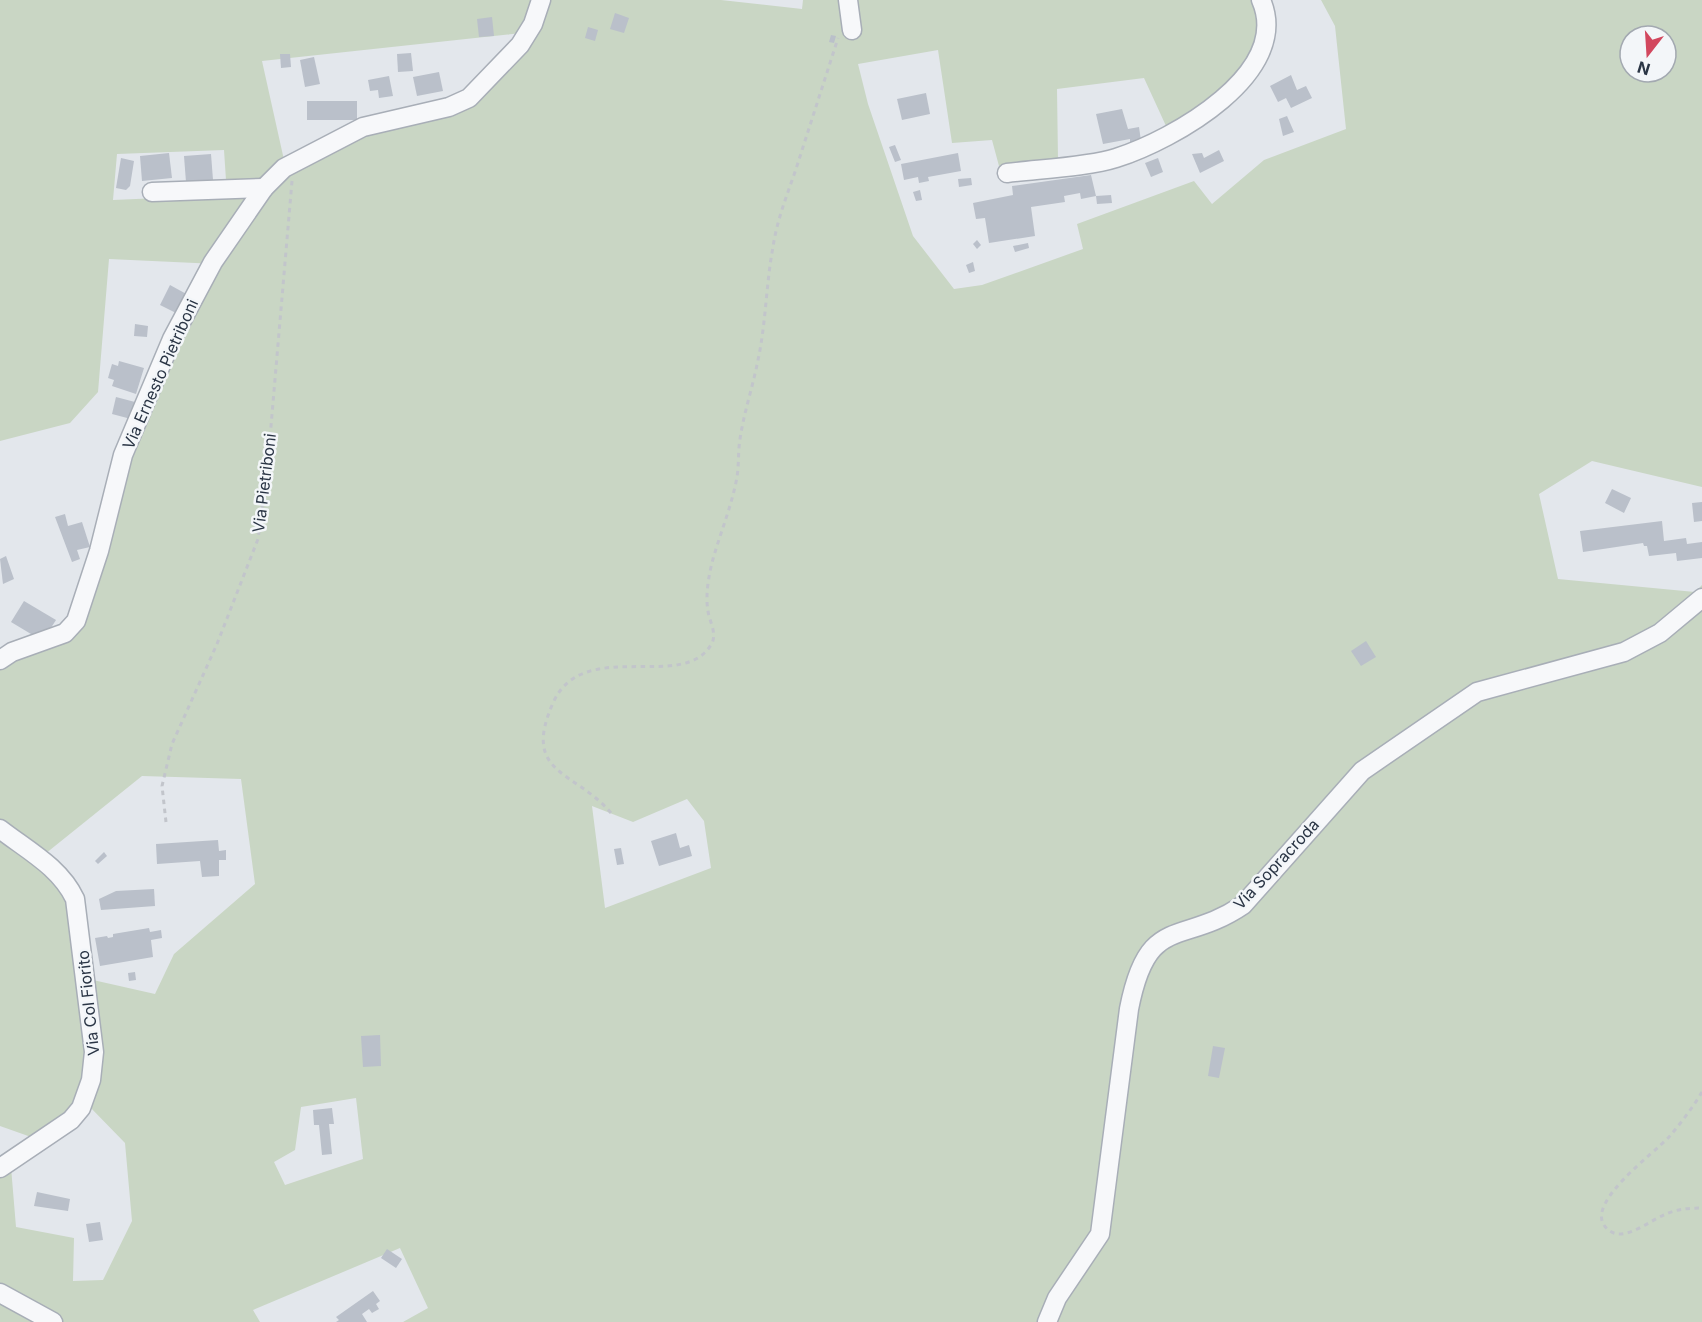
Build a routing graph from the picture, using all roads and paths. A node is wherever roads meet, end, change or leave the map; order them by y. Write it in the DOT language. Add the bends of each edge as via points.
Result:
graph roads {
  1 [pos="541,0"];
  2 [pos="1261,0"];
  3 [pos="848,4"];
  4 [pos="852,30"];
  5 [pos="294,163"];
  6 [pos="1007,173"];
  7 [pos="264,188"];
  8 [pos="152,192"];
  9 [pos="1702,598"];
  10 [pos="0,660"];
  11 [pos="611,813"];
  12 [pos="166,822"];
  13 [pos="0,829"];
  14 [pos="1702,1092"];
  15 [pos="0,1168"];
  16 [pos="1702,1208"];
  17 [pos="0,1293"];
  18 [pos="53,1322"];
  19 [pos="1047,1322"];
  1 -- 5 [label="street, Via Ernesto Pietriboni" via="520,45 469,98 363,127"];
  2 -- 6 [label="street" via="1268,16 1266,36 1255,62 1232,93 1169,135 1115,158"];
  3 -- 4 [label="street"];
  3 -- 11 [label="path" via="772,248 758,360 740,438 737,477 709,586 707,609 713,642 685,663 659,668 622,666 584,673 554,701 547,719 544,756"];
  5 -- 7 [label="street, Via Ernesto Pietriboni"];
  5 -- 12 [label="path, Via Pietriboni" via="258,539 172,744 162,786"];
  7 -- 8 [label="street"];
  7 -- 10 [label="street, Via Ernesto Pietriboni" via="213,262 168,349 123,455 76,621 65,633"];
  9 -- 19 [label="street, Via Sopracroda" via="1660,633 1624,652 1477,692 1362,771 1244,904 1230,914 1169,934 1154,947 1143,962 1129,1009 1100,1234 1057,1298"];
  13 -- 15 [label="street, Via Col Fiorito" via="64,879 75,899 94,1052 92,1080 71,1120"];
  14 -- 16 [label="path" via="1670,1135 1618,1183 1601,1209 1601,1216 1603,1224 1619,1234 1678,1210"];
  17 -- 18 [label="street"];
}
